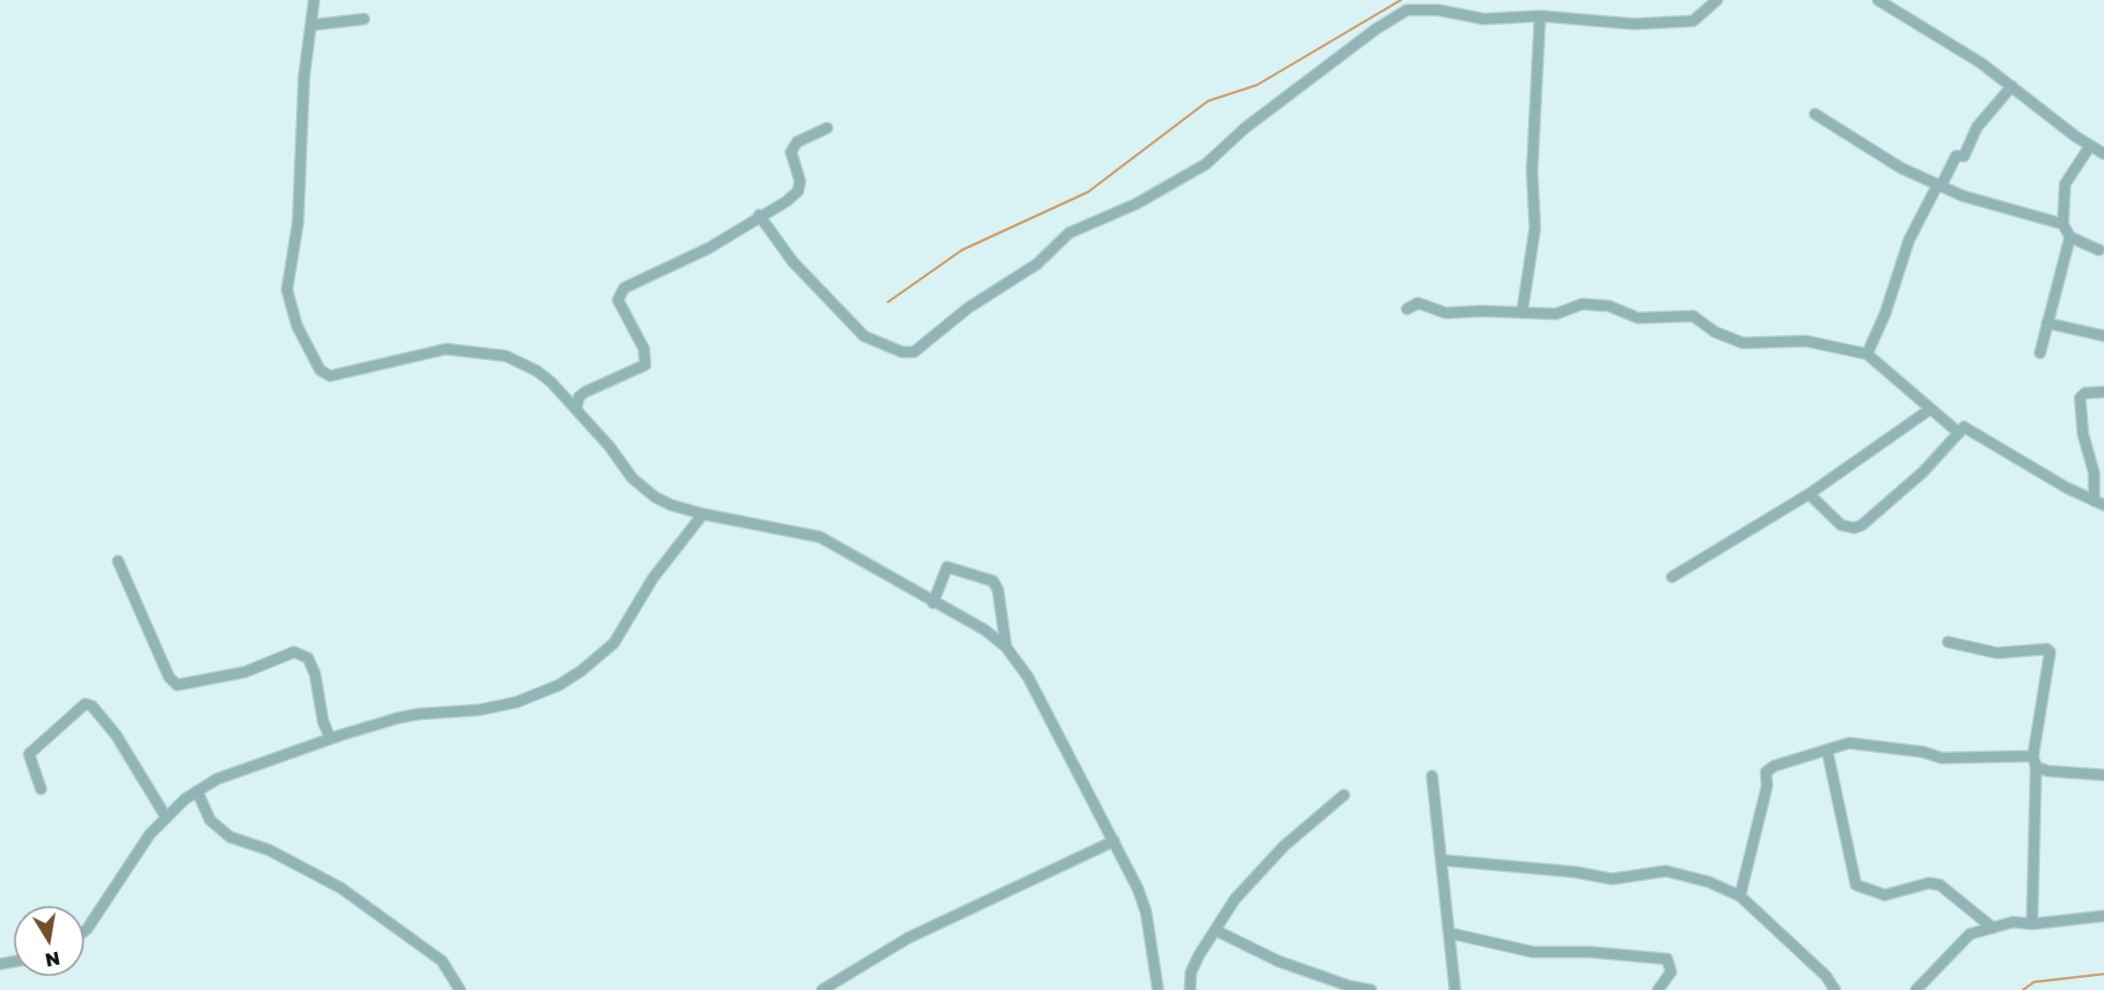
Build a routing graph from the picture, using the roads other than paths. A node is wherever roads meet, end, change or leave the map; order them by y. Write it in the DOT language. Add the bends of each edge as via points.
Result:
graph roads {
  1 [pos="314,0"];
  2 [pos="1717,0"];
  3 [pos="1878,0"];
  4 [pos="1539,16"];
  5 [pos="364,19"];
  6 [pos="312,25"];
  7 [pos="2012,86"];
  8 [pos="1815,114"];
  9 [pos="827,128"];
  10 [pos="2090,146"];
  11 [pos="2104,154"];
  12 [pos="1940,185"];
  13 [pos="759,215"];
  14 [pos="2063,224"];
  15 [pos="2070,237"];
  16 [pos="2099,250"];
  17 [pos="1407,309"];
  18 [pos="1522,313"];
  19 [pos="2047,323"];
  20 [pos="2104,335"];
  21 [pos="2040,353"];
  22 [pos="1867,354"];
  23 [pos="2104,392"];
  24 [pos="576,410"];
  25 [pos="1929,410"];
  26 [pos="1959,433"];
  27 [pos="1809,494"];
  28 [pos="2099,503"];
  29 [pos="704,514"];
  30 [pos="118,561"];
  31 [pos="1672,578"];
  32 [pos="933,603"];
  33 [pos="1948,642"];
  34 [pos="1006,647"];
  35 [pos="330,738"];
  36 [pos="1826,750"];
  37 [pos="2035,761"];
  38 [pos="2104,775"];
  39 [pos="1432,776"];
  40 [pos="41,789"];
  41 [pos="197,791"];
  42 [pos="1343,795"];
  43 [pos="166,817"];
  44 [pos="1114,841"];
  45 [pos="1441,860"];
  46 [pos="1740,895"];
  47 [pos="2104,916"];
  48 [pos="2032,924"];
  49 [pos="1993,928"];
  50 [pos="1215,930"];
  51 [pos="84,931"];
  52 [pos="1449,933"];
  53 [pos="460,990"];
  54 [pos="822,990"];
  55 [pos="1158,990"];
  56 [pos="1191,990"];
  57 [pos="1371,990"];
  58 [pos="1455,990"];
  59 [pos="1658,990"];
  60 [pos="1836,990"];
  61 [pos="1916,990"];
  1 -- 6 [label="street"];
  2 -- 4 [label="street" via="1693,21 1634,24"];
  3 -- 7 [label="street"];
  4 -- 13 [label="street" via="1484,19 1407,10 1245,128 1206,164 1136,204 1069,233 1037,264 968,308 914,352 902,352 864,336 793,262"];
  4 -- 18 [label="street" via="1532,171 1535,228"];
  5 -- 6 [label="street"];
  6 -- 24 [label="street" via="304,77 298,222 286,290 315,363 330,376 446,349 487,352 537,372"];
  7 -- 10 [label="street"];
  7 -- 12 [label="street" via="1977,127 1964,156 1956,156"];
  8 -- 12 [label="street" via="1901,167"];
  9 -- 13 [label="street" via="797,142 791,152 800,181 798,191"];
  10 -- 11 [label="street"];
  10 -- 14 [label="street" via="2065,184"];
  12 -- 14 [label="street"];
  12 -- 22 [label="street" via="1909,240"];
  13 -- 24 [label="street" via="709,248 624,288 618,300 643,349 645,365 585,392"];
  14 -- 15 [label="street"];
  15 -- 16 [label="street"];
  15 -- 19 [label="street"];
  17 -- 18 [label="street" via="1418,303 1446,313"];
  18 -- 22 [label="street" via="1556,314 1583,304 1609,306 1639,318 1693,316 1715,332 1743,343 1806,341"];
  19 -- 20 [label="street"];
  19 -- 21 [label="street"];
  22 -- 25 [label="street"];
  23 -- 28 [label="street" via="2080,398"];
  24 -- 29 [label="street" via="632,478 655,497"];
  25 -- 26 [label="street"];
  25 -- 27 [label="street"];
  26 -- 27 [label="street" via="1900,493 1854,528 1841,525"];
  26 -- 28 [label="street" via="1964,427"];
  27 -- 31 [label="street"];
  29 -- 32 [label="street" via="820,537"];
  29 -- 35 [label="street" via="653,578 614,643 559,685 517,702 419,714"];
  30 -- 35 [label="street" via="169,677 177,685 244,672 294,652 307,657 315,674"];
  32 -- 34 [label="street" via="985,630"];
  32 -- 34 [label="street" via="947,567 993,581 999,590"];
  33 -- 37 [label="street" via="1997,653 2050,652"];
  34 -- 44 [label="street" via="1028,677"];
  35 -- 41 [label="street" via="233,772"];
  36 -- 37 [label="street" via="1849,743 1942,758"];
  36 -- 46 [label="street" via="1766,772 1767,786"];
  36 -- 49 [label="street" via="1856,885 1885,895 1928,883 1940,886"];
  37 -- 38 [label="street" via="2066,775"];
  37 -- 48 [label="street"];
  39 -- 45 [label="street"];
  40 -- 43 [label="street" via="29,754 85,704 92,706 116,735"];
  41 -- 43 [label="street"];
  41 -- 53 [label="street" via="210,820 230,836 269,850 341,888 442,961"];
  42 -- 50 [label="street" via="1284,846 1235,899"];
  43 -- 51 [label="street"];
  44 -- 54 [label="street" via="908,938"];
  44 -- 55 [label="street" via="1146,912"];
  45 -- 46 [label="street" via="1612,879 1666,871"];
  45 -- 52 [label="street"];
  46 -- 60 [label="street"];
  47 -- 48 [label="street"];
  48 -- 49 [label="street" via="2013,922"];
  49 -- 61 [label="street" via="1970,934"];
  50 -- 56 [label="street" via="1192,972"];
  50 -- 57 [label="street" via="1278,961"];
  52 -- 58 [label="street"];
  52 -- 59 [label="street" via="1533,952 1667,959 1671,972"];
}
